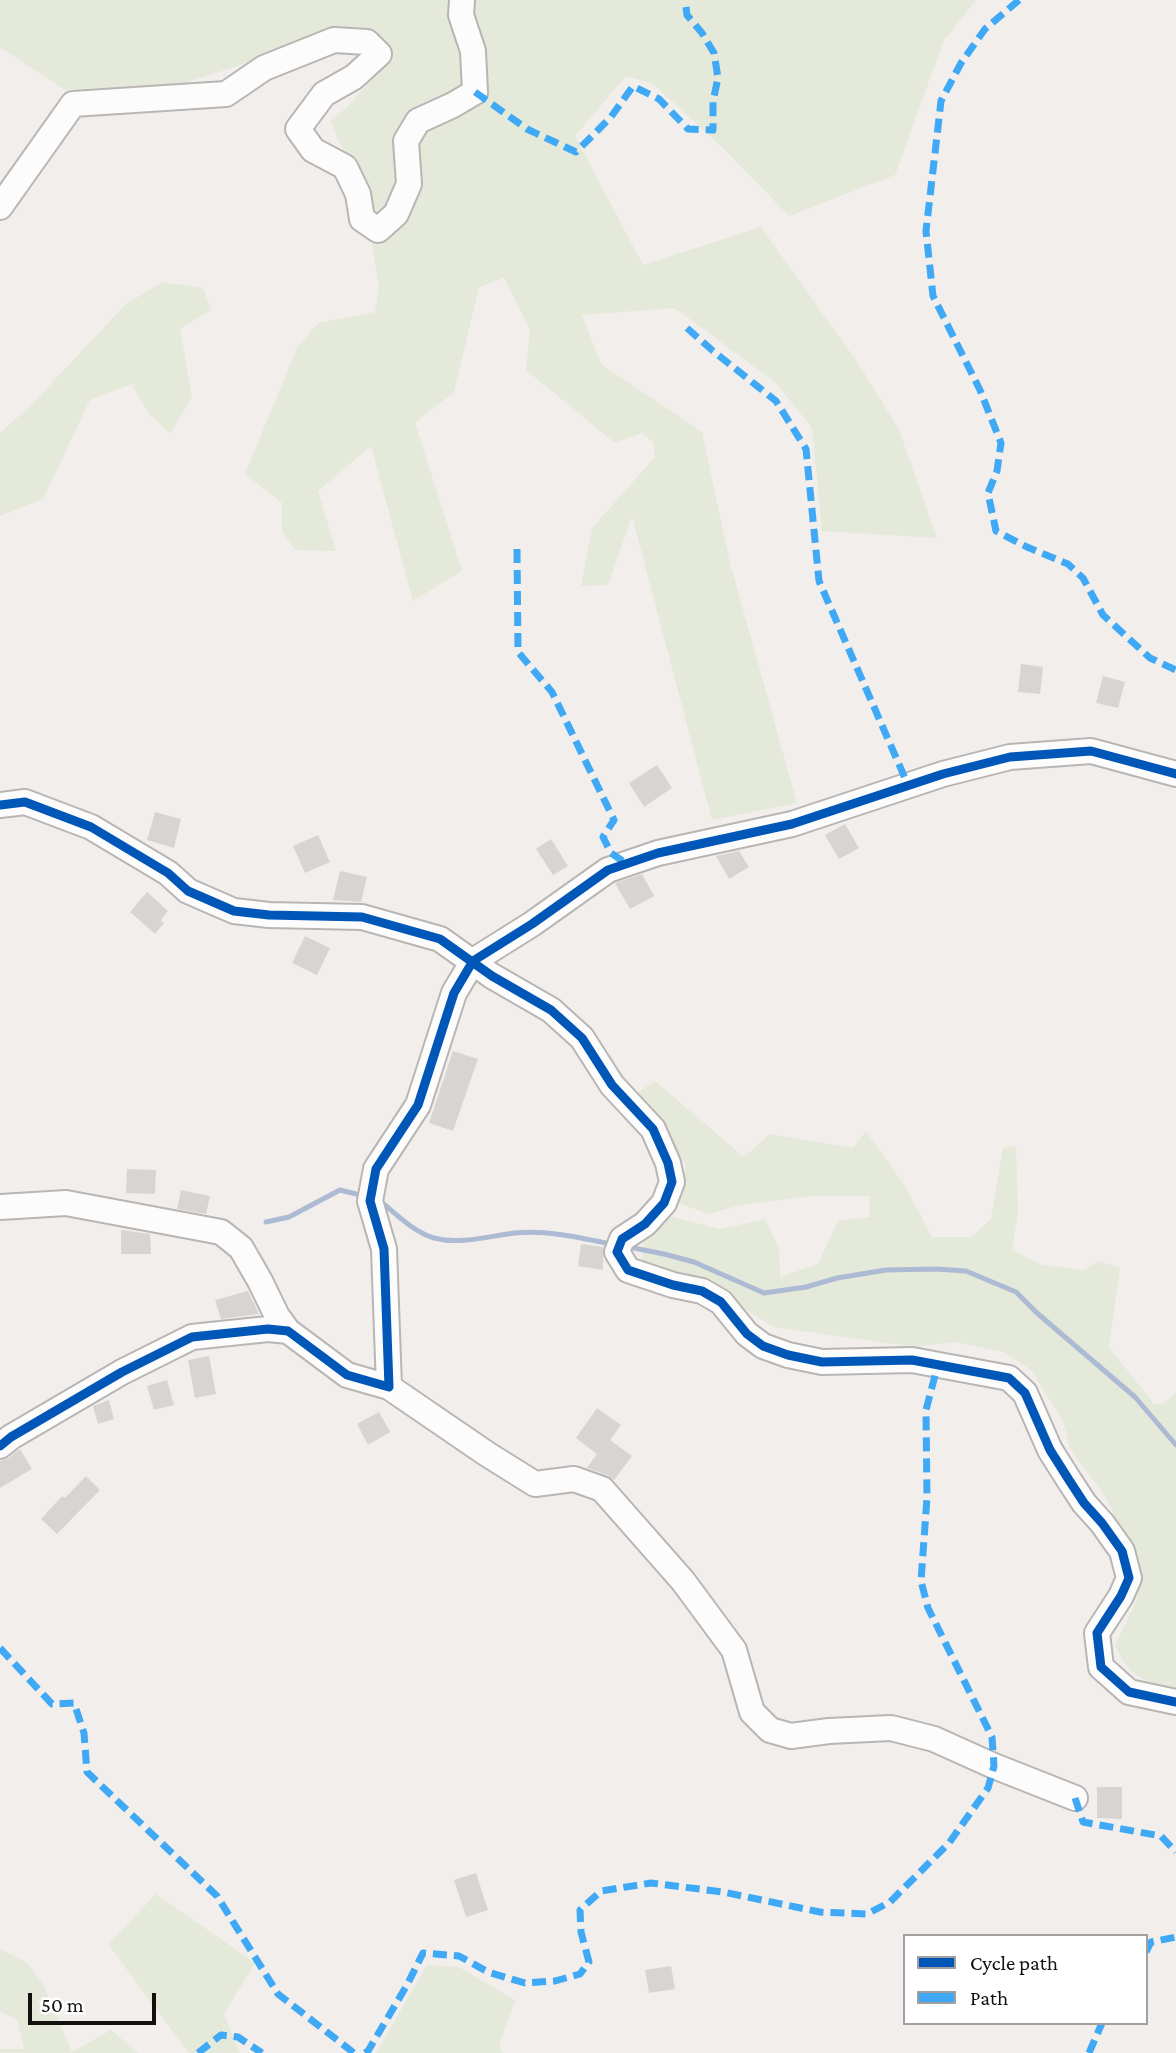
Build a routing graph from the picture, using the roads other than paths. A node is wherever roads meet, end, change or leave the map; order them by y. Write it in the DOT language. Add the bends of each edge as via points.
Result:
graph roads {
  1 [pos="462,0"];
  2 [pos="0,207"];
  3 [pos="1176,774"];
  4 [pos="0,805"];
  5 [pos="473,961"];
  6 [pos="0,1207"];
  7 [pos="288,1331"];
  8 [pos="389,1387"];
  9 [pos="0,1446"];
  10 [pos="1176,1702"];
  11 [pos="1075,1798"];
  1 -- 2 [label="street" via="461,15 473,51 475,92 418,121 406,141 409,184 396,214 378,229 362,219 358,194 345,167 313,150 298,129 324,94 354,77 379,54 367,42 334,40 264,68 226,94 73,104"];
  3 -- 5 [label="street" via="1091,751 1010,757 943,774 792,824 658,853 608,870"];
  4 -- 5 [label="street" via="25,802 91,827 168,873 188,891 234,911 362,917 440,939"];
  5 -- 8 [label="street" via="454,993 418,1105 376,1169 370,1201 384,1250"];
  5 -- 10 [label="street" via="551,1010 582,1038 612,1085 653,1129 672,1182 664,1203 645,1224 622,1239 617,1252 628,1270 702,1291 721,1302 763,1346 788,1355 822,1362 912,1360 1009,1378 1025,1393 1050,1450 1122,1551 1129,1578 1097,1633 1101,1667 1129,1692"];
  6 -- 7 [label="street" via="66,1203 221,1232 241,1248"];
  7 -- 8 [label="street" via="348,1375"];
  7 -- 9 [label="street" via="192,1337 122,1372"];
  8 -- 11 [label="street" via="535,1484 573,1479 602,1489 683,1581 734,1650 752,1712 770,1730 791,1736 891,1728 934,1739"];
}
